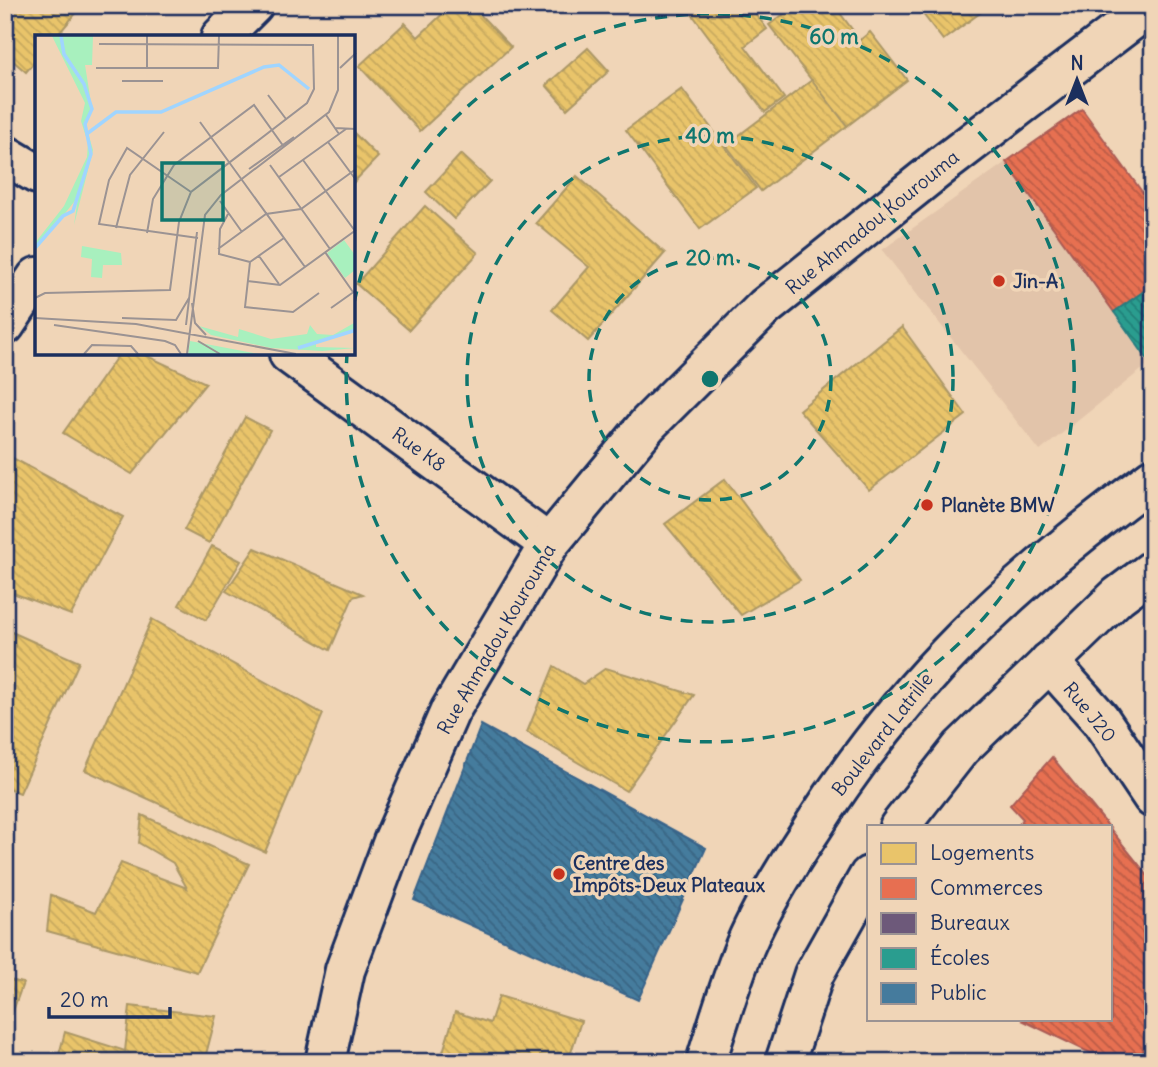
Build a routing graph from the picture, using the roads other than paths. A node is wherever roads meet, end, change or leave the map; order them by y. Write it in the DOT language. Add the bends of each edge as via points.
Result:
graph roads {
  1 [pos="253,5"];
  2 [pos="1152,5"];
  3 [pos="223,35"];
  4 [pos="5,155"];
  5 [pos="35,173"];
  6 [pos="35,279"];
  7 [pos="5,325"];
  8 [pos="290,355"];
  9 [pos="1153,478"];
  10 [pos="549,544"];
  11 [pos="1153,570"];
  12 [pos="1049,662"];
  13 [pos="1153,798"];
  14 [pos="901,825"];
  15 [pos="867,880"];
  16 [pos="325,1062"];
  17 [pos="706,1062"];
  18 [pos="785,1062"];
  1 -- 3 [label="street"];
  2 -- 10 [label="street, Rue Ahmadou Kourouma" via="765,307 648,424"];
  4 -- 5 [label="street"];
  6 -- 7 [label="street"];
  8 -- 10 [label="street, Rue K8"];
  9 -- 17 [label="street, Boulevard Latrille" via="1076,535 981,617 904,700 845,776 746,944"];
  10 -- 16 [label="street, Rue Ahmadou Kourouma" via="450,711 399,826 345,970"];
  11 -- 12 [label="street" via="1118,596"];
  12 -- 13 [label="street, Rue J20" via="1100,719"];
  12 -- 14 [label="street" via="961,748"];
  15 -- 18 [label="street" via="814,974"];
}
